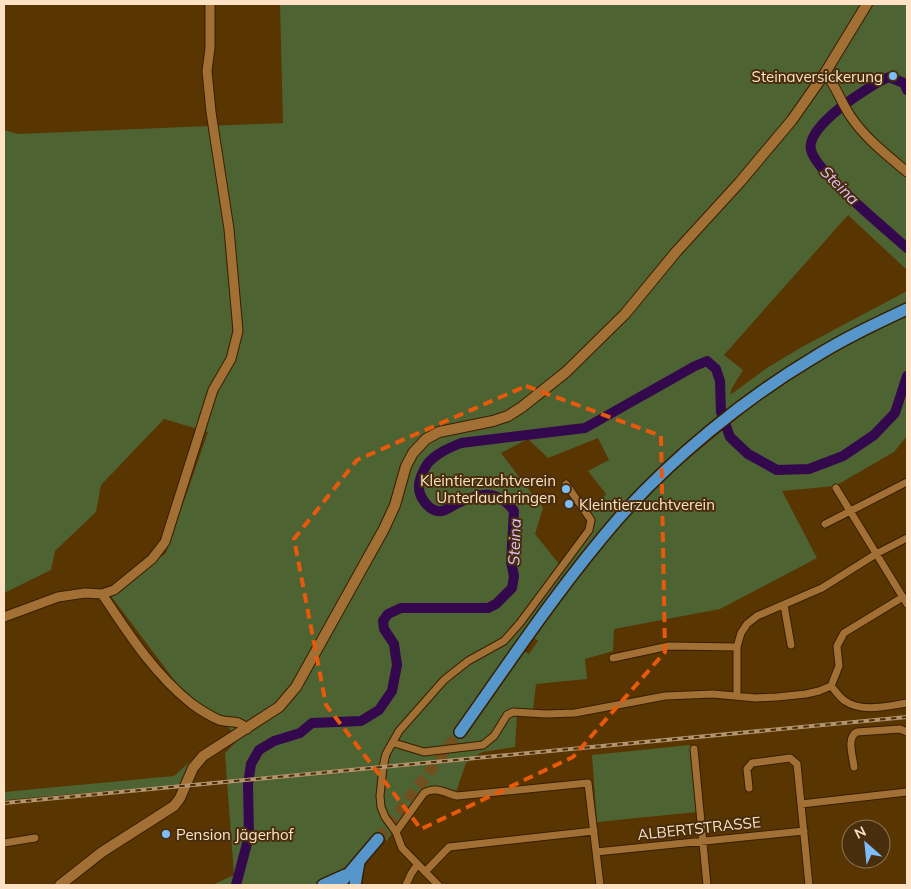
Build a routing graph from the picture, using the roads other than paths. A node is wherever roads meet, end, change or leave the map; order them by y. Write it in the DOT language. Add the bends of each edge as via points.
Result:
graph roads {
  1 [pos="210,4"];
  2 [pos="867,4"];
  3 [pos="825,73"];
  4 [pos="907,172"];
  5 [pos="907,309"];
  6 [pos="907,482"];
  7 [pos="566,484"];
  8 [pos="836,488"];
  9 [pos="850,511"];
  10 [pos="825,524"];
  11 [pos="907,538"];
  12 [pos="876,554"];
  13 [pos="102,594"];
  14 [pos="903,596"];
  15 [pos="907,604"];
  16 [pos="784,605"];
  17 [pos="4,617"];
  18 [pos="791,646"];
  19 [pos="737,647"];
  20 [pos="613,658"];
  21 [pos="831,686"];
  22 [pos="737,696"];
  23 [pos="907,703"];
  24 [pos="247,729"];
  25 [pos="460,732"];
  26 [pos="907,732"];
  27 [pos="394,742"];
  28 [pos="694,750"];
  29 [pos="854,767"];
  30 [pos="749,788"];
  31 [pos="907,792"];
  32 [pos="801,804"];
  33 [pos="594,831"];
  34 [pos="804,831"];
  35 [pos="396,832"];
  36 [pos="35,838"];
  37 [pos="378,839"];
  38 [pos="703,841"];
  39 [pos="4,843"];
  40 [pos="596,852"];
  41 [pos="359,862"];
  42 [pos="417,865"];
  43 [pos="351,872"];
  44 [pos="425,872"];
  45 [pos="60,885"];
  46 [pos="323,885"];
  47 [pos="339,885"];
  48 [pos="355,885"];
  49 [pos="406,885"];
  50 [pos="438,885"];
  51 [pos="600,885"];
  52 [pos="707,885"];
  53 [pos="809,885"];
  1 -- 13 [label="street" via="207,71 229,229 238,331 231,360 211,398 165,542 152,559 114,590"];
  2 -- 3 [label="main road"];
  3 -- 4 [label="street" via="860,130"];
  3 -- 24 [label="main road" via="763,156 625,314 566,372 508,416 439,432 426,439 406,466 384,529 296,687 279,707"];
  5 -- 25 [label="highway" via="860,331 766,388 677,460 598,543"];
  6 -- 9 [label="street"];
  7 -- 27 [label="street" via="591,520 589,530 504,641 468,661 444,680 399,731"];
  8 -- 9 [label="street"];
  9 -- 10 [label="street"];
  9 -- 12 [label="street"];
  11 -- 12 [label="street"];
  12 -- 14 [label="street"];
  12 -- 16 [label="street" via="822,588"];
  13 -- 17 [label="street" via="58,597"];
  13 -- 24 [label="street" via="131,638 167,682 194,705 219,720 239,722"];
  14 -- 15 [label="street"];
  14 -- 21 [label="street" via="844,633 837,646 839,666"];
  16 -- 18 [label="street"];
  16 -- 19 [label="street" via="757,616 747,624"];
  19 -- 20 [label="street" via="670,646"];
  19 -- 22 [label="street"];
  21 -- 22 [label="street" via="806,694 756,698"];
  21 -- 23 [label="street" via="844,700 858,707"];
  22 -- 27 [label="street" via="665,696 576,713 513,712 483,745 424,752"];
  24 -- 45 [label="main road" via="203,756 193,768 174,806 166,813 102,852"];
  26 -- 29 [label="street" via="900,729 853,734"];
  27 -- 35 [label="street" via="382,767 380,796 385,817"];
  28 -- 38 [label="street"];
  30 -- 32 [label="street" via="747,769 752,763 790,758 797,764"];
  31 -- 32 [label="street"];
  32 -- 34 [label="street"];
  33 -- 35 [label="street" via="588,783 457,796 430,790 424,793"];
  33 -- 40 [label="street"];
  33 -- 44 [label="street" via="449,847"];
  34 -- 38 [label="street, ALBERTSTRASSE"];
  34 -- 53 [label="street"];
  35 -- 42 [label="street" via="402,848"];
  36 -- 39 [label="street"];
  37 -- 41 [label="highway"];
  38 -- 40 [label="street, ALBERTSTRASSE"];
  38 -- 52 [label="street"];
  40 -- 51 [label="street"];
  41 -- 43 [label="highway"];
  41 -- 48 [label="highway"];
  42 -- 44 [label="street"];
  42 -- 49 [label="street"];
  43 -- 46 [label="highway"];
  43 -- 47 [label="highway"];
  44 -- 50 [label="street"];
}
